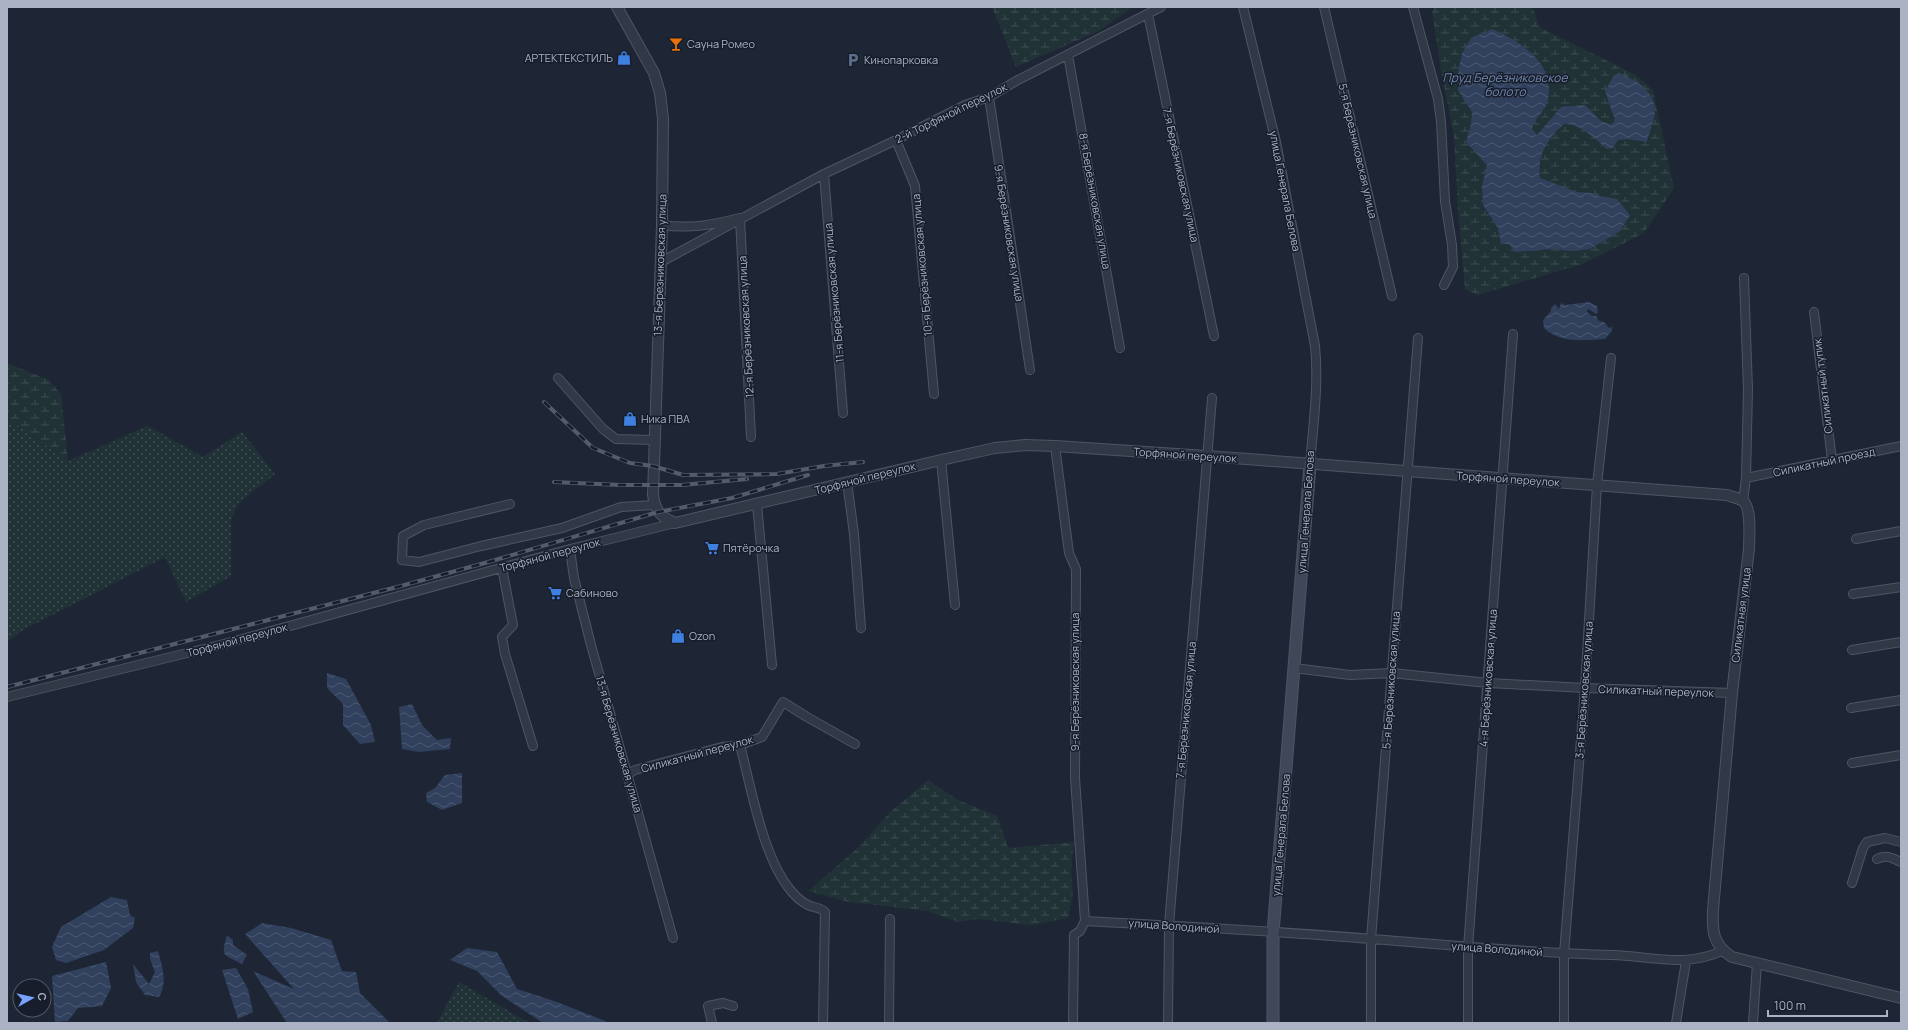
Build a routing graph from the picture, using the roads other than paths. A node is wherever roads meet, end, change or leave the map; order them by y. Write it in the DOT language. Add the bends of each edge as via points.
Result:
graph roads {
  1 [pos="617,7"];
  2 [pos="1161,7"];
  3 [pos="1243,7"];
  4 [pos="1324,7"];
  5 [pos="1413,7"];
  6 [pos="1148,14"];
  7 [pos="1068,55"];
  8 [pos="989,96"];
  9 [pos="896,140"];
  10 [pos="824,174"];
  11 [pos="740,218"];
  12 [pos="662,225"];
  13 [pos="661,262"];
  14 [pos="1744,278"];
  15 [pos="1444,285"];
  16 [pos="1392,296"];
  17 [pos="1814,312"];
  18 [pos="1513,334"];
  19 [pos="1214,336"];
  20 [pos="1418,338"];
  21 [pos="1120,348"];
  22 [pos="1611,358"];
  23 [pos="1030,370"];
  24 [pos="558,378"];
  25 [pos="934,394"];
  26 [pos="1212,398"];
  27 [pos="843,413"];
  28 [pos="751,437"];
  29 [pos="654,440"];
  30 [pos="1055,446"];
  31 [pos="1901,446"];
  32 [pos="1207,456"];
  33 [pos="941,460"];
  34 [pos="1832,460"];
  35 [pos="1310,465"];
  36 [pos="1407,472"];
  37 [pos="1746,478"];
  38 [pos="1503,479"];
  39 [pos="847,482"];
  40 [pos="1597,485"];
  41 [pos="1743,501"];
  42 [pos="510,504"];
  43 [pos="757,504"];
  44 [pos="654,505"];
  45 [pos="675,524"];
  46 [pos="1901,531"];
  47 [pos="1856,539"];
  48 [pos="570,549"];
  49 [pos="502,568"];
  50 [pos="1901,587"];
  51 [pos="1853,594"];
  52 [pos="955,605"];
  53 [pos="861,628"];
  54 [pos="1901,642"];
  55 [pos="1852,650"];
  56 [pos="772,665"];
  57 [pos="1294,668"];
  58 [pos="1392,673"];
  59 [pos="1488,683"];
  60 [pos="1585,688"];
  61 [pos="1732,693"];
  62 [pos="7,697"];
  63 [pos="1901,700"];
  64 [pos="1851,708"];
  65 [pos="855,744"];
  66 [pos="740,745"];
  67 [pos="533,746"];
  68 [pos="1901,756"];
  69 [pos="1852,763"];
  70 [pos="628,774"];
  71 [pos="1901,842"];
  72 [pos="1877,859"];
  73 [pos="1901,862"];
  74 [pos="1852,883"];
  75 [pos="890,918"];
  76 [pos="1085,921"];
  77 [pos="1169,925"];
  78 [pos="1273,933"];
  79 [pos="673,938"];
  80 [pos="1371,939"];
  81 [pos="1468,948"];
  82 [pos="1722,951"];
  83 [pos="1564,954"];
  84 [pos="1686,961"];
  85 [pos="1757,963"];
  86 [pos="1901,998"];
  87 [pos="733,1006"];
  88 [pos="712,1023"];
  89 [pos="823,1023"];
  90 [pos="889,1023"];
  91 [pos="1073,1023"];
  92 [pos="1168,1023"];
  93 [pos="1273,1023"];
  94 [pos="1370,1023"];
  95 [pos="1468,1023"];
  96 [pos="1564,1023"];
  97 [pos="1676,1023"];
  98 [pos="1753,1023"];
  1 -- 12 [label="street, 13-я Березниковская улица" via="648,59 660,93 664,130"];
  2 -- 6 [label="street, 2-й Торфяной переулок"];
  3 -- 35 [label="street, улица Генерала Белова" via="1276,142 1315,346 1316,391"];
  4 -- 16 [label="street, 5-я Берёзниковская улица"];
  5 -- 15 [label="street" via="1438,99 1441,122 1445,201 1453,267"];
  6 -- 7 [label="street, 2-й Торфяной переулок"];
  6 -- 19 [label="street, 7-я Берёзниковская улица"];
  7 -- 8 [label="street, 2-й Торфяной переулок"];
  7 -- 21 [label="street, 8-я Берёзниковская улица"];
  8 -- 9 [label="street, 2-й Торфяной переулок" via="965,105"];
  8 -- 23 [label="street, 9-я Берёзниковская улица"];
  9 -- 10 [label="street, 2-й Торфяной переулок"];
  9 -- 25 [label="street, 10-я Берёзниковская улица" via="915,186"];
  10 -- 11 [label="street, 2-й Торфяной переулок"];
  10 -- 27 [label="street, 11-я Берёзниковская улица"];
  11 -- 12 [label="street, 2-й Торфяной переулок" via="683,228"];
  11 -- 13 [label="street, 2-й Торфяной переулок"];
  11 -- 28 [label="street, 12-я Берёзниковская улица"];
  12 -- 13 [label="street, 13-я Березниковская улица"];
  13 -- 29 [label="street, 13-я Березниковская улица"];
  14 -- 37 [label="street, Силикатная улица" via="1748,389"];
  17 -- 34 [label="street, Силикатный тупик"];
  18 -- 38 [label="street, 4-я Берёзниковская улица"];
  20 -- 36 [label="street, 5-я Берёзниковская улица"];
  22 -- 40 [label="street, 3-я Берёзниковская улица"];
  24 -- 29 [label="street" via="603,429 616,439"];
  26 -- 32 [label="street, 7-я Берёзниковская улица"];
  29 -- 44 [label="street, 13-я Березниковская улица"];
  30 -- 32 [label="street, Торфяной переулок"];
  30 -- 33 [label="street, Торфяной переулок" via="995,448"];
  30 -- 76 [label="street, 9-я Берёзниковская улица" via="1069,553 1076,570 1075,778"];
  31 -- 34 [label="street, Силикатный проезд"];
  32 -- 35 [label="street, Торфяной переулок"];
  32 -- 77 [label="street, 7-я Берёзниковская улица"];
  33 -- 39 [label="street, Торфяной переулок"];
  33 -- 52 [label="street"];
  34 -- 37 [label="street, Силикатный проезд"];
  35 -- 36 [label="street, Торфяной переулок"];
  35 -- 57 [label="main road, улица Генерала Белова"];
  36 -- 38 [label="street, Торфяной переулок"];
  36 -- 58 [label="street, 5-я Берёзниковская улица"];
  37 -- 41 [label="street, Силикатная улица"];
  38 -- 40 [label="street, Торфяной переулок"];
  38 -- 59 [label="street, 4-я Берёзниковская улица"];
  39 -- 43 [label="street, Торфяной переулок"];
  39 -- 53 [label="street"];
  40 -- 41 [label="street, Торфяной переулок" via="1728,495"];
  40 -- 60 [label="street, 3-я Берёзниковская улица"];
  41 -- 61 [label="street, Силикатная улица" via="1747,507 1750,526 1749,549"];
  42 -- 44 [label="street" via="424,525 403,536 402,560 420,562 562,528 621,507"];
  43 -- 45 [label="street, Торфяной переулок"];
  43 -- 56 [label="street"];
  44 -- 45 [label="street" via="664,519"];
  45 -- 48 [label="street, Торфяной переулок"];
  46 -- 47 [label="street"];
  48 -- 49 [label="street, Торфяной переулок"];
  48 -- 70 [label="street, 13-я Берёзниковская улица" via="574,578 591,646"];
  49 -- 62 [label="street, Торфяной переулок" via="232,642"];
  49 -- 67 [label="street" via="513,625 502,637"];
  50 -- 51 [label="street"];
  54 -- 55 [label="street"];
  57 -- 58 [label="street, Силикатный переулок" via="1350,675"];
  57 -- 78 [label="main road, улица Генерала Белова"];
  58 -- 59 [label="street, Силикатный переулок"];
  58 -- 80 [label="street, 5-я Берёзниковская улица"];
  59 -- 60 [label="street, Силикатный переулок"];
  59 -- 81 [label="street, 4-я Берёзниковская улица"];
  60 -- 61 [label="street, Силикатный переулок"];
  60 -- 83 [label="street, 3-я Берёзниковская улица"];
  61 -- 82 [label="street, Силикатная улица" via="1713,921 1714,937"];
  63 -- 64 [label="street"];
  65 -- 66 [label="street, Силикатный переулок" via="783,702 762,737"];
  66 -- 70 [label="street, Силикатный переулок" via="722,747"];
  66 -- 89 [label="street" via="773,863 800,901 824,911"];
  68 -- 69 [label="street"];
  70 -- 79 [label="street, 13-я Берёзниковская улица"];
  71 -- 74 [label="street" via="1885,838 1867,842"];
  72 -- 73 [label="street" via="1883,856"];
  75 -- 90 [label="street"];
  76 -- 77 [label="street, улица Володиной"];
  76 -- 91 [label="street" via="1080,931 1074,935"];
  77 -- 78 [label="street, улица Володиной"];
  77 -- 92 [label="street, 7-я Берёзниковская улица"];
  78 -- 80 [label="street, улица Володиной"];
  78 -- 93 [label="main road, улица Генерала Белова"];
  80 -- 81 [label="street, улица Володиной"];
  80 -- 94 [label="street, 5-я Берёзниковская улица"];
  81 -- 83 [label="street, улица Володиной"];
  81 -- 95 [label="street, 4-я Берёзниковская улица"];
  82 -- 84 [label="street, улица Володиной"];
  82 -- 85 [label="street" via="1732,957"];
  83 -- 84 [label="street, улица Володиной" via="1624,955"];
  83 -- 96 [label="street, 3-я Берёзниковская улица"];
  84 -- 97 [label="street"];
  85 -- 86 [label="street"];
  85 -- 98 [label="street"];
  87 -- 88 [label="street" via="723,1003 708,1006"];
}
